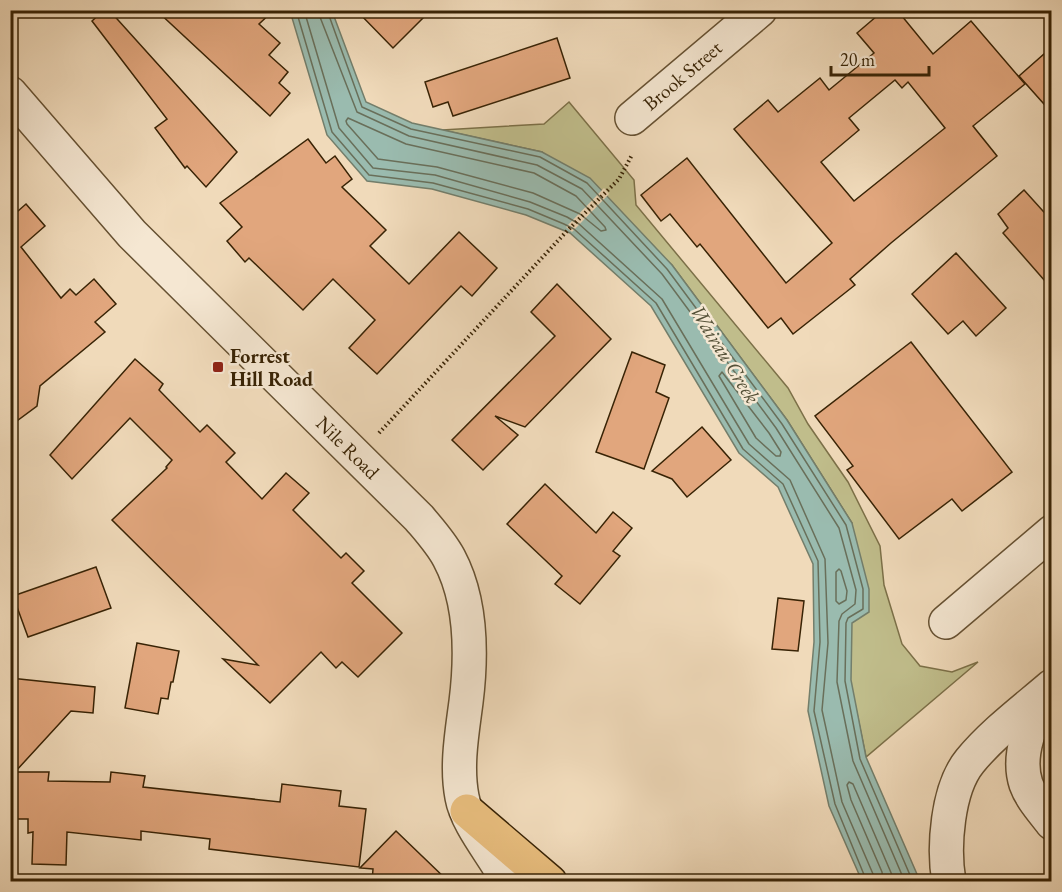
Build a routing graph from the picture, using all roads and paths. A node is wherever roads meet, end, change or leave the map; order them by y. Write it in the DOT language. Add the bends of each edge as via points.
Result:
graph roads {
  1 [pos="759,10"];
  2 [pos="10,93"];
  3 [pos="632,118"];
  4 [pos="632,155"];
  5 [pos="376,436"];
  6 [pos="1052,532"];
  7 [pos="946,622"];
  8 [pos="1050,687"];
  9 [pos="467,811"];
  10 [pos="1052,823"];
  11 [pos="508,882"];
  12 [pos="550,882"];
  13 [pos="949,882"];
  1 -- 3 [label="street, Brook Street"];
  2 -- 9 [label="street, Nile Road" via="132,234 437,539 459,580 468,623 468,686 460,747 462,799"];
  4 -- 5 [label="path" via="619,179"];
  6 -- 7 [label="street"];
  8 -- 10 [label="street" via="1026,739 1023,761 1026,783"];
  8 -- 13 [label="street" via="968,762 956,788 948,822"];
  9 -- 11 [label="street, Nile Road"];
  9 -- 12 [label="main road"];
}
